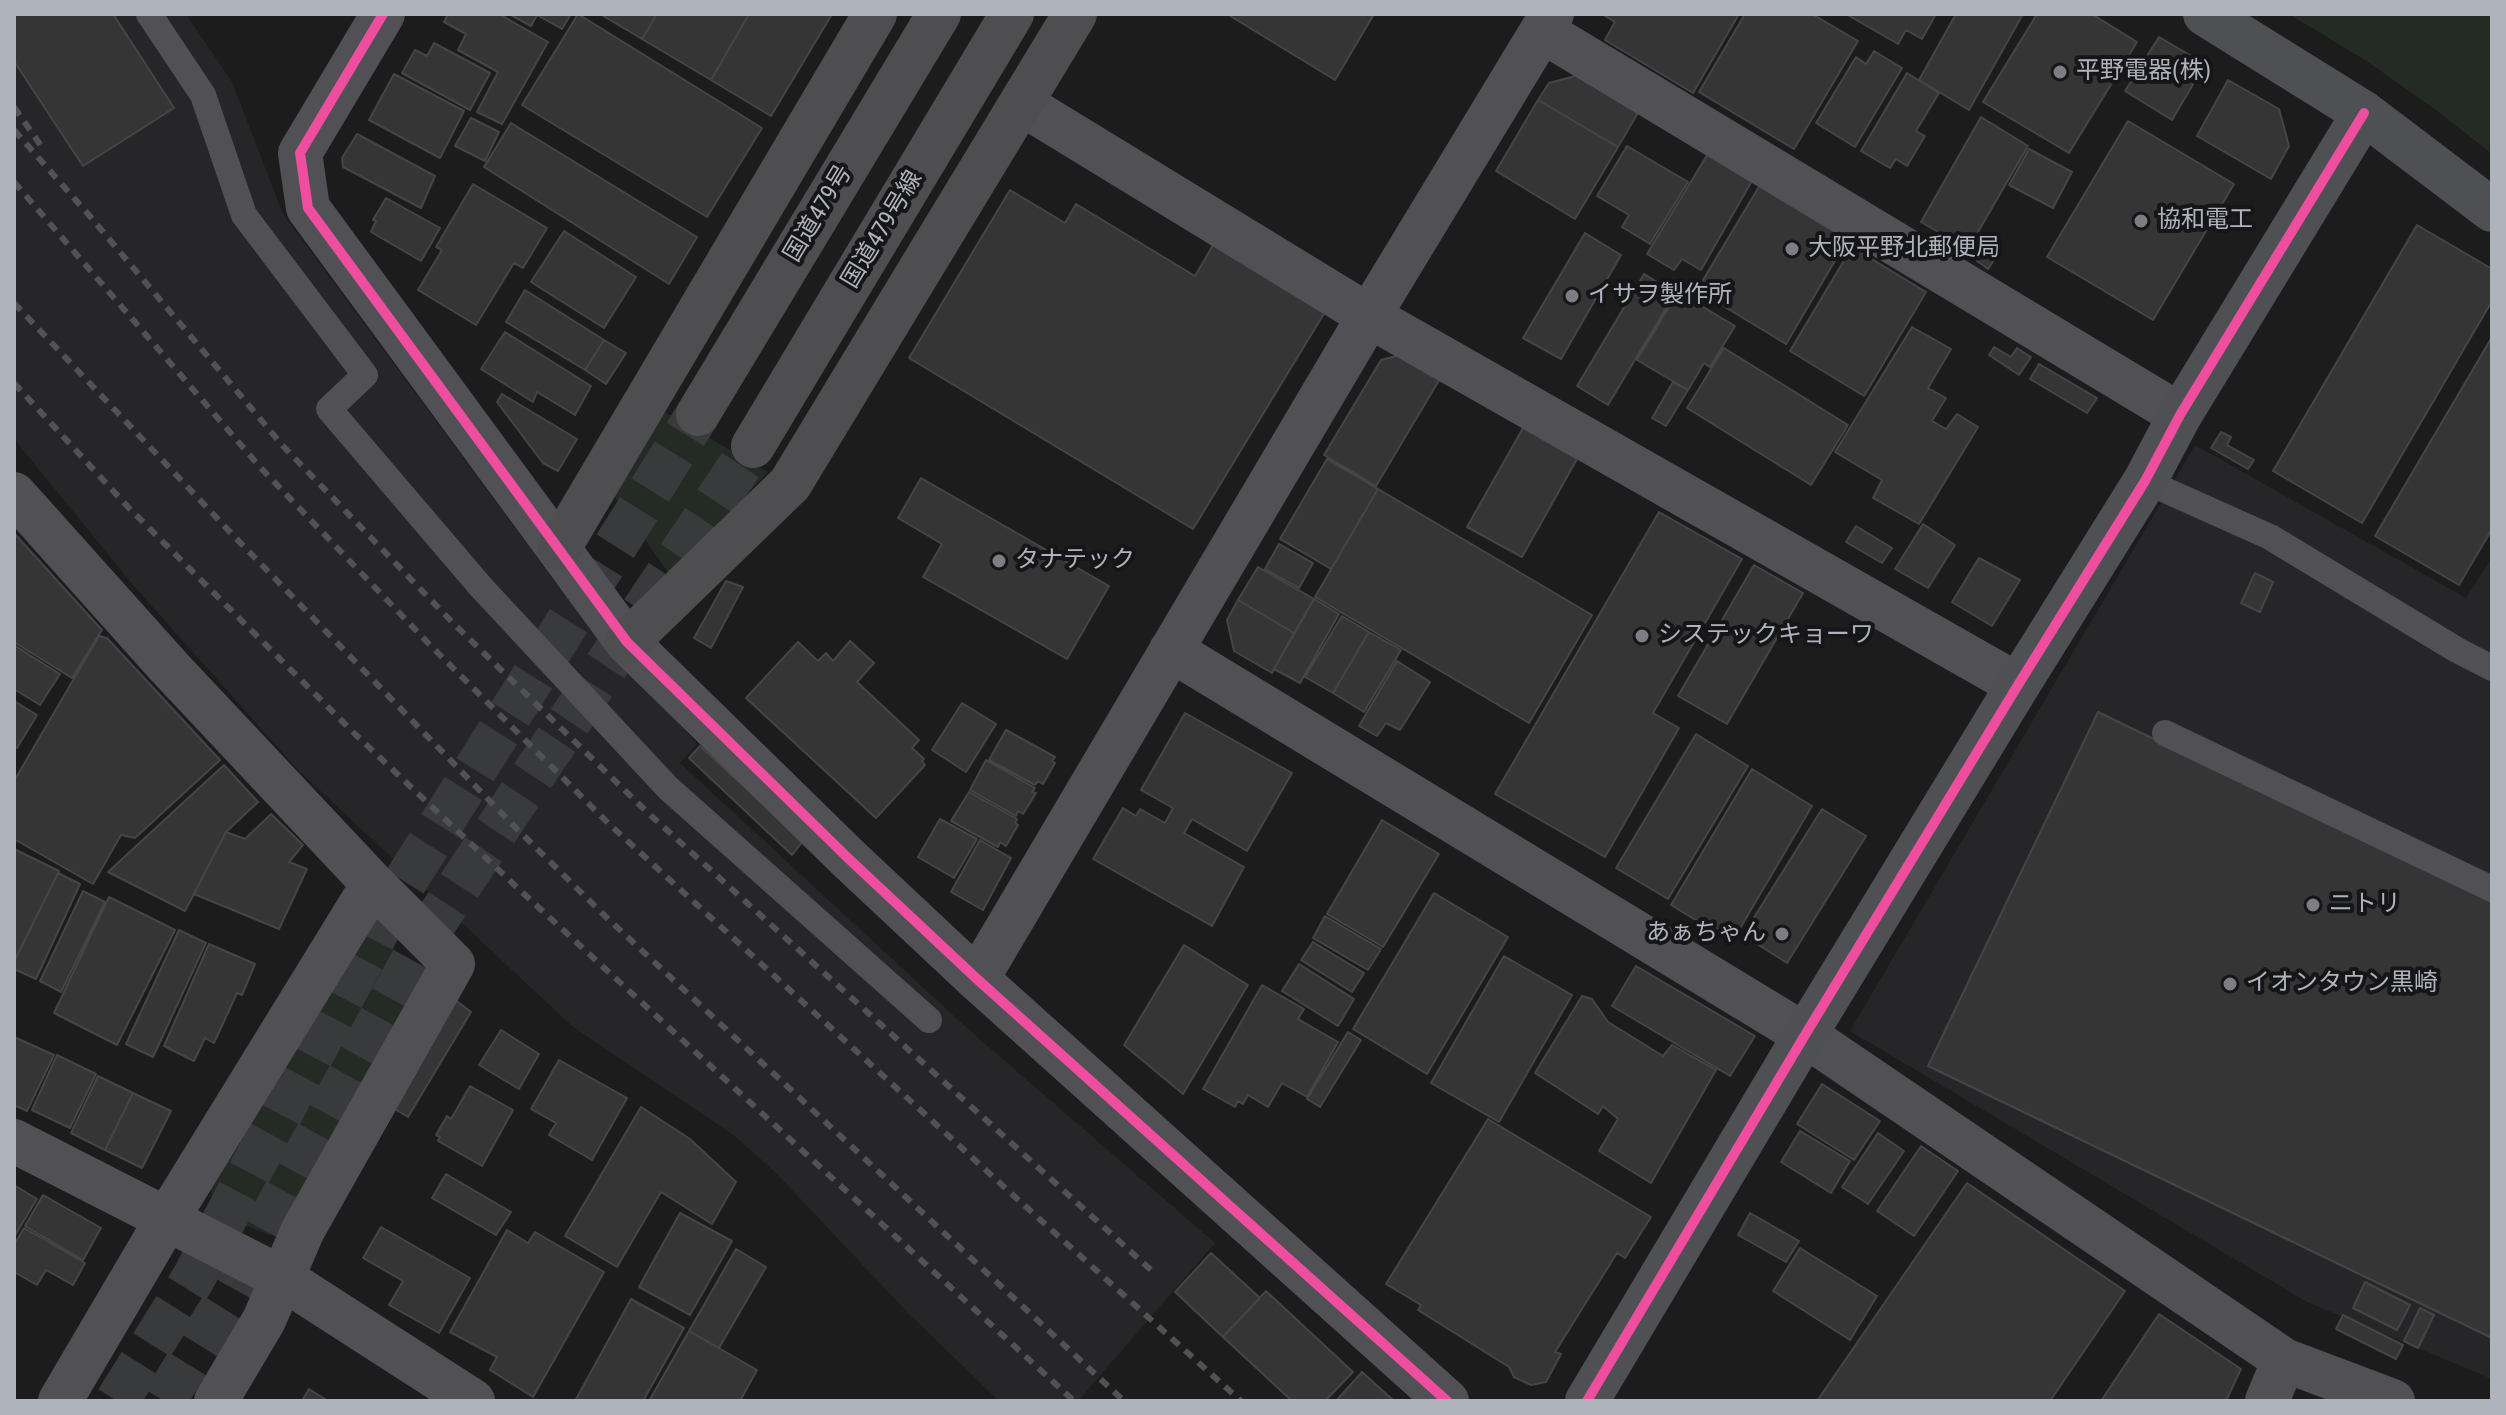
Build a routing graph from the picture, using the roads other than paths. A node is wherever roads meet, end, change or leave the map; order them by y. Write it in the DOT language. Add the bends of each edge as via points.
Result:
graph roads {
  1 [pos="149,14"];
  2 [pos="383,14"];
  3 [pos="875,14"];
  4 [pos="939,14"];
  5 [pos="1012,14"];
  6 [pos="1075,14"];
  7 [pos="2205,14"];
  8 [pos="1547,22"];
  9 [pos="1022,104"];
  10 [pos="2364,113"];
  11 [pos="2492,210"];
  12 [pos="1369,316"];
  13 [pos="698,414"];
  14 [pos="2180,415"];
  15 [pos="753,446"];
  16 [pos="2145,481"];
  17 [pos="14,494"];
  18 [pos="559,548"];
  19 [pos="627,642"];
  20 [pos="1171,650"];
  21 [pos="2492,668"];
  22 [pos="2018,685"];
  23 [pos="2165,733"];
  24 [pos="373,884"];
  25 [pos="2492,889"];
  26 [pos="977,979"];
  27 [pos="929,1020"];
  28 [pos="1805,1035"];
  29 [pos="14,1141"];
  30 [pos="167,1219"];
  31 [pos="282,1278"];
  32 [pos="2284,1360"];
  33 [pos="60,1401"];
  34 [pos="216,1401"];
  35 [pos="473,1401"];
  36 [pos="1447,1401"];
  37 [pos="1587,1401"];
  38 [pos="2267,1401"];
  39 [pos="2393,1401"];
  1 -- 27 [label="lane" via="203,95 244,215 365,375 329,409 480,586 668,788"];
  2 -- 18 [label="street" via="300,153 308,208"];
  3 -- 18 [label="highway"];
  4 -- 13 [label="highway, 国道479号"];
  5 -- 15 [label="highway, 国道479号線"];
  6 -- 9 [label="highway"];
  7 -- 10 [label="street"];
  8 -- 12 [label="street"];
  8 -- 14 [label="street"];
  9 -- 12 [label="street"];
  9 -- 19 [label="highway" via="790,484"];
  10 -- 11 [label="street"];
  10 -- 14 [label="street"];
  12 -- 20 [label="street"];
  12 -- 22 [label="street"];
  14 -- 16 [label="street"];
  16 -- 21 [label="lane" via="2270,537"];
  16 -- 22 [label="street"];
  17 -- 24 [label="street"];
  18 -- 19 [label="street"];
  19 -- 26 [label="street"];
  20 -- 26 [label="street"];
  20 -- 28 [label="street"];
  22 -- 28 [label="street"];
  23 -- 25 [label="lane"];
  24 -- 30 [label="street"];
  24 -- 31 [label="street" via="453,964 303,1230"];
  26 -- 36 [label="street"];
  28 -- 32 [label="street"];
  28 -- 37 [label="street"];
  29 -- 30 [label="street"];
  30 -- 31 [label="street"];
  30 -- 33 [label="street"];
  31 -- 34 [label="street"];
  31 -- 35 [label="street"];
  32 -- 38 [label="street"];
  32 -- 39 [label="street"];
}
